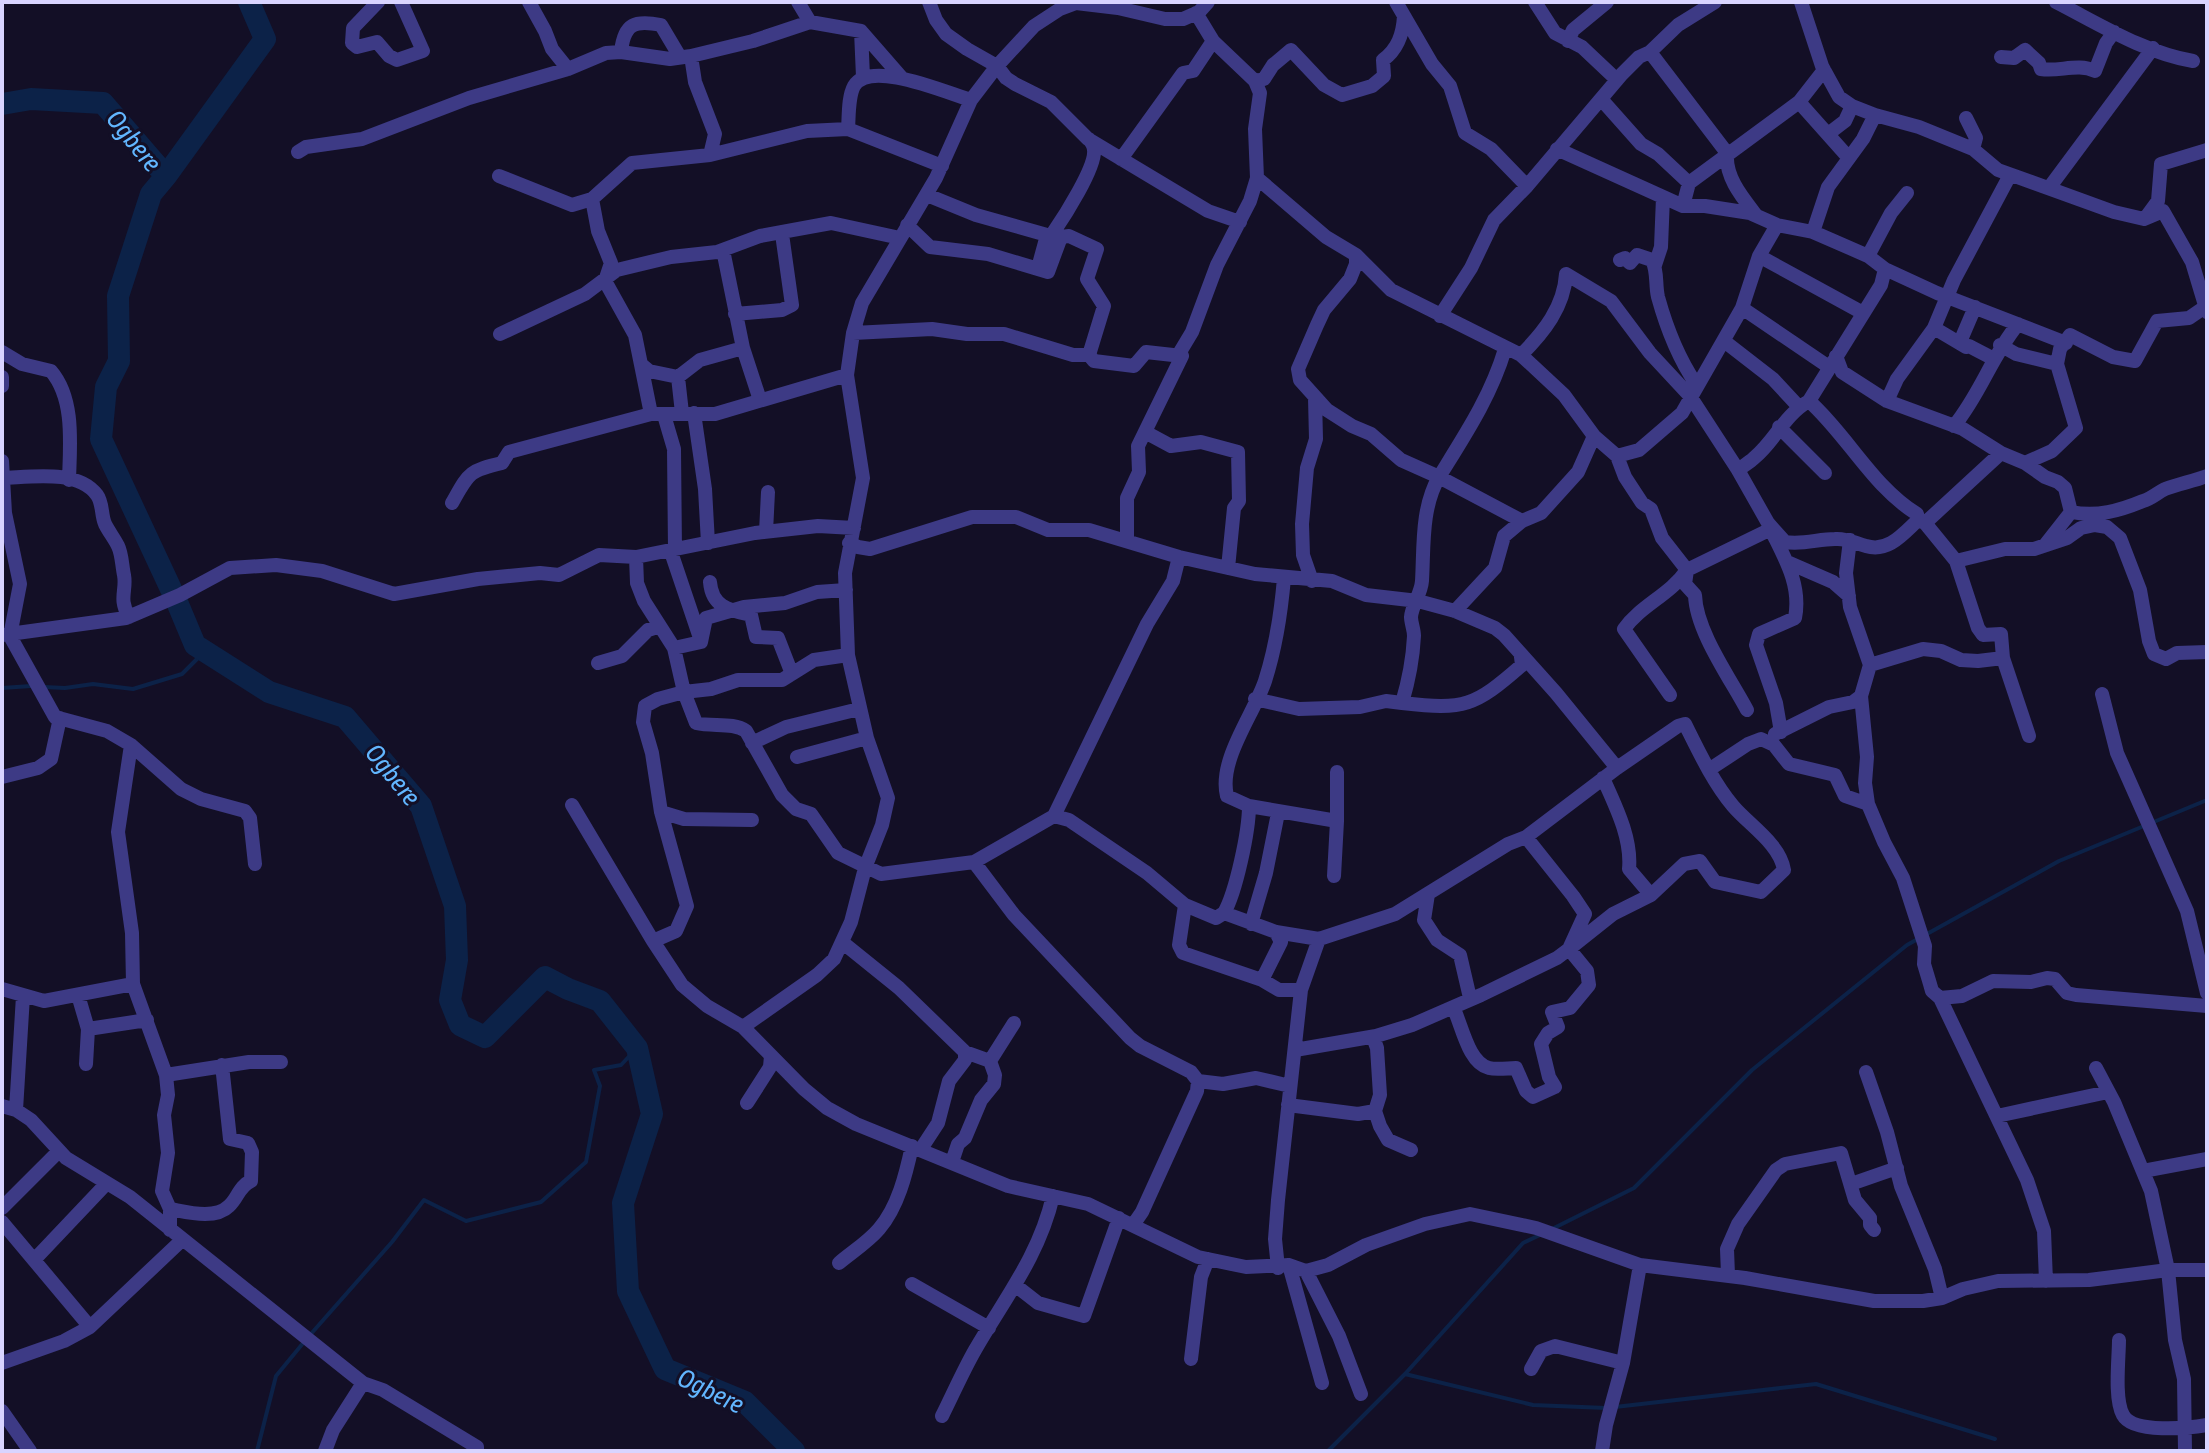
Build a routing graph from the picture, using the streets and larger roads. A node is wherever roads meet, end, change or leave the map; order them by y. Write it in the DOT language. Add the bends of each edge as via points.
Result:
graph roads {
  1 [pos="378,2"];
  2 [pos="401,2"];
  3 [pos="529,2"];
  4 [pos="798,2"];
  5 [pos="929,2"];
  6 [pos="1208,2"];
  7 [pos="1396,2"];
  8 [pos="1535,2"];
  9 [pos="1607,2"];
  10 [pos="1715,2"];
  11 [pos="1801,2"];
  12 [pos="2056,2"];
  13 [pos="1076,3"];
  14 [pos="1196,13"];
  15 [pos="1404,16"];
  16 [pos="810,22"];
  17 [pos="861,31"];
  18 [pos="2114,32"];
  19 [pos="1213,41"];
  20 [pos="1568,41"];
  21 [pos="2153,48"];
  22 [pos="621,52"];
  23 [pos="1650,52"];
  24 [pos="685,57"];
  25 [pos="2001,57"];
  26 [pos="2193,61"];
  27 [pos="997,66"];
  28 [pos="568,69"];
  29 [pos="1824,70"];
  30 [pos="863,77"];
  31 [pos="902,78"];
  32 [pos="1617,80"];
  33 [pos="1255,81"];
  34 [pos="1601,99"];
  35 [pos="971,100"];
  36 [pos="1799,102"];
  37 [pos="1852,106"];
  38 [pos="1875,115"];
  39 [pos="1966,118"];
  40 [pos="848,129"];
  41 [pos="1828,134"];
  42 [pos="1088,139"];
  43 [pos="1557,149"];
  44 [pos="1973,149"];
  45 [pos="2207,150"];
  46 [pos="298,152"];
  47 [pos="1727,153"];
  48 [pos="710,155"];
  49 [pos="1848,157"];
  50 [pos="1121,159"];
  51 [pos="942,166"];
  52 [pos="2010,175"];
  53 [pos="499,176"];
  54 [pos="1257,178"];
  55 [pos="1689,183"];
  56 [pos="1527,186"];
  57 [pos="2049,188"];
  58 [pos="1907,193"];
  59 [pos="927,195"];
  60 [pos="1663,197"];
  61 [pos="592,199"];
  62 [pos="1683,206"];
  63 [pos="1756,215"];
  64 [pos="2144,219"];
  65 [pos="1240,222"];
  66 [pos="1777,225"];
  67 [pos="904,231"];
  68 [pos="1813,232"];
  69 [pos="782,234"];
  70 [pos="1047,235"];
  71 [pos="723,250"];
  72 [pos="1356,255"];
  73 [pos="1759,256"];
  74 [pos="1868,256"];
  75 [pos="1620,260"];
  76 [pos="1655,265"];
  77 [pos="614,266"];
  78 [pos="1038,268"];
  79 [pos="1885,269"];
  80 [pos="605,281"];
  81 [pos="1947,296"];
  82 [pos="1975,307"];
  83 [pos="1742,308"];
  84 [pos="2206,310"];
  85 [pos="1863,313"];
  86 [pos="735,314"];
  87 [pos="1440,316"];
  88 [pos="2018,324"];
  89 [pos="1934,328"];
  90 [pos="853,333"];
  91 [pos="500,334"];
  92 [pos="1724,341"];
  93 [pos="1960,342"];
  94 [pos="2066,343"];
  95 [pos="743,348"];
  96 [pos="1505,349"];
  97 [pos="2,352"];
  98 [pos="1997,352"];
  99 [pos="1089,355"];
  100 [pos="1521,355"];
  101 [pos="1182,356"];
  102 [pos="1832,362"];
  103 [pos="2057,364"];
  104 [pos="643,366"];
  105 [pos="847,375"];
  106 [pos="678,377"];
  107 [pos="2,378"];
  108 [pos="2,386"];
  109 [pos="1693,390"];
  110 [pos="1315,398"];
  111 [pos="760,400"];
  112 [pos="1887,401"];
  113 [pos="1804,404"];
  114 [pos="688,413"];
  115 [pos="658,415"];
  116 [pos="1954,426"];
  117 [pos="1779,427"];
  118 [pos="1145,432"];
  119 [pos="1594,436"];
  120 [pos="2001,453"];
  121 [pos="1617,456"];
  122 [pos="2,461"];
  123 [pos="2025,463"];
  124 [pos="1738,470"];
  125 [pos="1825,473"];
  126 [pos="2207,476"];
  127 [pos="1439,477"];
  128 [pos="3,478"];
  129 [pos="69,480"];
  130 [pos="768,492"];
  131 [pos="452,503"];
  132 [pos="2071,512"];
  133 [pos="4,513"];
  134 [pos="1522,521"];
  135 [pos="1922,521"];
  136 [pos="1769,526"];
  137 [pos="854,528"];
  138 [pos="766,532"];
  139 [pos="1127,539"];
  140 [pos="1850,540"];
  141 [pos="708,543"];
  142 [pos="849,543"];
  143 [pos="2045,545"];
  144 [pos="673,551"];
  145 [pos="636,557"];
  146 [pos="1179,557"];
  147 [pos="1956,561"];
  148 [pos="1787,562"];
  149 [pos="1228,568"];
  150 [pos="1687,570"];
  151 [pos="1284,578"];
  152 [pos="1312,581"];
  153 [pos="710,582"];
  154 [pos="846,590"];
  155 [pos="1849,596"];
  156 [pos="1418,601"];
  157 [pos="732,611"];
  158 [pos="1455,611"];
  159 [pos="129,617"];
  160 [pos="660,626"];
  161 [pos="6,636"];
  162 [pos="701,642"];
  163 [pos="674,648"];
  164 [pos="2203,651"];
  165 [pos="848,655"];
  166 [pos="1521,657"];
  167 [pos="2003,658"];
  168 [pos="598,663"];
  169 [pos="1870,665"];
  170 [pos="792,674"];
  171 [pos="684,692"];
  172 [pos="2102,694"];
  173 [pos="1670,695"];
  174 [pos="1861,696"];
  175 [pos="1255,699"];
  176 [pos="1402,703"];
  177 [pos="859,709"];
  178 [pos="1747,710"];
  179 [pos="60,718"];
  180 [pos="1781,732"];
  181 [pos="2029,736"];
  182 [pos="867,738"];
  183 [pos="1761,739"];
  184 [pos="752,743"];
  185 [pos="131,745"];
  186 [pos="797,757"];
  187 [pos="1617,768"];
  188 [pos="1710,769"];
  189 [pos="1337,772"];
  190 [pos="2,777"];
  191 [pos="1603,778"];
  192 [pos="1868,804"];
  193 [pos="572,805"];
  194 [pos="1249,806"];
  195 [pos="661,812"];
  196 [pos="1278,813"];
  197 [pos="1061,814"];
  198 [pos="752,820"];
  199 [pos="1337,821"];
  200 [pos="1526,837"];
  201 [pos="974,862"];
  202 [pos="255,864"];
  203 [pos="865,868"];
  204 [pos="1334,876"];
  205 [pos="1428,894"];
  206 [pos="1651,895"];
  207 [pos="1185,905"];
  208 [pos="1224,910"];
  209 [pos="1251,924"];
  210 [pos="1276,932"];
  211 [pos="1319,939"];
  212 [pos="653,941"];
  213 [pos="842,942"];
  214 [pos="1569,949"];
  215 [pos="1262,980"];
  216 [pos="133,984"];
  217 [pos="2,989"];
  218 [pos="1301,990"];
  219 [pos="2207,993"];
  220 [pos="78,995"];
  221 [pos="23,996"];
  222 [pos="1470,998"];
  223 [pos="1940,998"];
  224 [pos="2207,1006"];
  225 [pos="1453,1007"];
  226 [pos="147,1020"];
  227 [pos="1014,1023"];
  228 [pos="743,1027"];
  229 [pos="88,1029"];
  230 [pos="1373,1037"];
  231 [pos="1295,1050"];
  232 [pos="965,1052"];
  233 [pos="771,1056"];
  234 [pos="990,1061"];
  235 [pos="281,1062"];
  236 [pos="86,1064"];
  237 [pos="222,1065"];
  238 [pos="2096,1068"];
  239 [pos="1866,1072"];
  240 [pos="166,1075"];
  241 [pos="1198,1081"];
  242 [pos="1290,1086"];
  243 [pos="2108,1092"];
  244 [pos="747,1103"];
  245 [pos="1288,1105"];
  246 [pos="9,1108"];
  247 [pos="1375,1111"];
  248 [pos="1997,1116"];
  249 [pos="916,1148"];
  250 [pos="1411,1150"];
  251 [pos="59,1151"];
  252 [pos="2207,1159"];
  253 [pos="952,1162"];
  254 [pos="1897,1168"];
  255 [pos="2143,1171"];
  256 [pos="107,1183"];
  257 [pos="1851,1184"];
  258 [pos="1053,1196"];
  259 [pos="2,1208"];
  260 [pos="170,1209"];
  261 [pos="1119,1218"];
  262 [pos="2,1222"];
  263 [pos="1133,1225"];
  264 [pos="1874,1230"];
  265 [pos="176,1235"];
  266 [pos="35,1259"];
  267 [pos="1208,1259"];
  268 [pos="839,1263"];
  269 [pos="1640,1265"];
  270 [pos="1283,1266"];
  271 [pos="2168,1270"];
  272 [pos="2207,1270"];
  273 [pos="1306,1271"];
  274 [pos="1728,1275"];
  275 [pos="2046,1281"];
  276 [pos="912,1284"];
  277 [pos="1015,1285"];
  278 [pos="1942,1298"];
  279 [pos="90,1327"];
  280 [pos="989,1328"];
  281 [pos="2119,1340"];
  282 [pos="1191,1359"];
  283 [pos="2,1363"];
  284 [pos="1623,1363"];
  285 [pos="1531,1369"];
  286 [pos="363,1383"];
  287 [pos="1322,1383"];
  288 [pos="1361,1394"];
  289 [pos="2,1411"];
  290 [pos="942,1416"];
  291 [pos="2207,1425"];
  292 [pos="2185,1428"];
  293 [pos="30,1451"];
  294 [pos="325,1451"];
  295 [pos="477,1451"];
  296 [pos="1602,1451"];
  297 [pos="2185,1451"];
  1 -- 2 [label="street" via="350,36 357,47 377,42 393,60 423,51"];
  3 -- 28 [label="street"];
  4 -- 16 [label="street"];
  5 -- 27 [label="street" via="946,34"];
  6 -- 14 [label="street"];
  7 -- 15 [label="street"];
  8 -- 20 [label="street" via="1555,33"];
  9 -- 20 [label="street" via="1573,30"];
  10 -- 23 [label="street" via="1678,25"];
  11 -- 29 [label="street"];
  12 -- 18 [label="street"];
  13 -- 14 [label="street" via="1165,19"];
  13 -- 27 [label="street" via="1034,26"];
  14 -- 19 [label="street"];
  15 -- 33 [label="street" via="1399,41 1383,60 1384,76 1372,86 1342,95 1324,85 1291,50 1264,79"];
  15 -- 56 [label="street" via="1450,86 1465,133 1491,149"];
  16 -- 17 [label="street"];
  16 -- 24 [label="street"];
  17 -- 30 [label="street"];
  17 -- 31 [label="street"];
  18 -- 21 [label="street"];
  18 -- 25 [label="street" via="2095,71 2041,69 2025,50 2014,58"];
  19 -- 33 [label="street"];
  19 -- 50 [label="street" via="1193,71 1183,73 1172,86"];
  20 -- 32 [label="street" via="1582,47"];
  21 -- 26 [label="street"];
  21 -- 57 [label="street"];
  22 -- 24 [label="street"];
  22 -- 24 [label="street" via="628,28 656,24"];
  22 -- 28 [label="street"];
  23 -- 32 [label="street"];
  23 -- 47 [label="street"];
  24 -- 48 [label="street" via="715,134"];
  27 -- 35 [label="street"];
  27 -- 42 [label="street" via="1006,78 1051,102"];
  28 -- 46 [label="street" via="469,98 362,139"];
  29 -- 36 [label="street"];
  29 -- 37 [label="street" via="1839,97"];
  30 -- 31 [label="street"];
  30 -- 40 [label="street" via="852,89"];
  31 -- 35 [label="street"];
  32 -- 34 [label="street"];
  33 -- 54 [label="street" via="1261,102 1255,129"];
  34 -- 43 [label="street"];
  34 -- 55 [label="street" via="1641,144"];
  35 -- 51 [label="street"];
  36 -- 41 [label="street"];
  36 -- 47 [label="street"];
  37 -- 38 [label="street"];
  37 -- 41 [label="street" via="1845,121"];
  38 -- 44 [label="street"];
  38 -- 49 [label="street"];
  39 -- 44 [label="street" via="1976,138"];
  40 -- 48 [label="street" via="807,131"];
  40 -- 51 [label="street"];
  41 -- 49 [label="street"];
  42 -- 50 [label="street"];
  42 -- 70 [label="street" via="1095,147 1094,157 1076,197"];
  43 -- 56 [label="street"];
  43 -- 60 [label="street"];
  44 -- 52 [label="street"];
  45 -- 64 [label="street" via="2161,164 2158,201"];
  47 -- 55 [label="street"];
  47 -- 63 [label="street" via="1732,179"];
  48 -- 61 [label="street" via="632,163"];
  49 -- 68 [label="street" via="1828,187"];
  50 -- 65 [label="street" via="1208,211"];
  51 -- 59 [label="street"];
  52 -- 57 [label="street"];
  52 -- 81 [label="street"];
  53 -- 61 [label="street" via="572,205"];
  54 -- 65 [label="street"];
  54 -- 72 [label="street" via="1326,237"];
  55 -- 62 [label="street"];
  56 -- 87 [label="street" via="1494,220"];
  57 -- 64 [label="street"];
  58 -- 74 [label="street"];
  59 -- 67 [label="street"];
  59 -- 70 [label="street"];
  60 -- 62 [label="street"];
  60 -- 76 [label="street"];
  61 -- 77 [label="street" via="598,231"];
  62 -- 63 [label="street"];
  63 -- 66 [label="street"];
  64 -- 84 [label="street" via="2163,211 2192,262"];
  65 -- 101 [label="street" via="1217,265"];
  66 -- 68 [label="street"];
  66 -- 73 [label="street"];
  67 -- 69 [label="street" via="831,223"];
  67 -- 78 [label="street" via="930,247 988,254"];
  67 -- 90 [label="street" via="862,303"];
  68 -- 74 [label="street"];
  69 -- 71 [label="street"];
  69 -- 86 [label="street" via="792,305"];
  70 -- 78 [label="street"];
  71 -- 77 [label="street"];
  71 -- 86 [label="street"];
  72 -- 87 [label="street" via="1391,290"];
  72 -- 110 [label="street" via="1352,273 1324,310 1298,369"];
  73 -- 83 [label="street"];
  73 -- 85 [label="street"];
  74 -- 79 [label="street"];
  75 -- 76 [label="street" via="1630,263 1637,255"];
  76 -- 109 [label="street" via="1658,295"];
  77 -- 80 [label="street"];
  78 -- 99 [label="street" via="1048,272 1061,237 1097,249 1087,279 1104,306"];
  79 -- 81 [label="street"];
  79 -- 85 [label="street"];
  80 -- 91 [label="street"];
  80 -- 104 [label="street" via="635,335"];
  81 -- 82 [label="street"];
  81 -- 89 [label="street"];
  82 -- 88 [label="street"];
  82 -- 93 [label="street"];
  83 -- 92 [label="street"];
  83 -- 102 [label="street"];
  84 -- 94 [label="street" via="2189,318 2157,321 2135,361 2113,357 2070,335"];
  85 -- 102 [label="street"];
  86 -- 95 [label="street"];
  87 -- 96 [label="street"];
  88 -- 94 [label="street"];
  88 -- 98 [label="street"];
  89 -- 93 [label="street"];
  89 -- 112 [label="street"];
  90 -- 99 [label="street" via="932,329 1004,334"];
  90 -- 105 [label="street"];
  92 -- 109 [label="street"];
  92 -- 113 [label="street"];
  93 -- 98 [label="street"];
  94 -- 103 [label="street"];
  95 -- 106 [label="street" via="700,360"];
  95 -- 111 [label="street"];
  96 -- 100 [label="street"];
  96 -- 127 [label="street" via="1495,382"];
  97 -- 129 [label="street" via="51,371 63,388 71,436"];
  98 -- 103 [label="street"];
  98 -- 116 [label="street"];
  99 -- 101 [label="street" via="1094,361 1134,366 1146,352"];
  100 -- 109 [label="street" via="1546,329 1566,274 1611,301 1650,353"];
  100 -- 119 [label="street" via="1564,395"];
  101 -- 118 [label="street"];
  102 -- 112 [label="street"];
  102 -- 113 [label="street"];
  103 -- 123 [label="street" via="2076,428 2052,451"];
  104 -- 106 [label="street"];
  104 -- 115 [label="street"];
  105 -- 111 [label="street"];
  105 -- 137 [label="street" via="863,478"];
  106 -- 114 [label="street"];
  107 -- 108 [label="street"];
  109 -- 121 [label="street" via="1682,413 1639,450"];
  109 -- 124 [label="street"];
  110 -- 127 [label="street" via="1401,460"];
  110 -- 152 [label="street" via="1316,439 1307,468 1302,524 1303,555"];
  111 -- 114 [label="street" via="715,414"];
  112 -- 116 [label="street"];
  113 -- 117 [label="street"];
  113 -- 135 [label="street" via="1828,418 1872,475"];
  114 -- 115 [label="street"];
  114 -- 141 [label="street" via="705,489"];
  115 -- 131 [label="street" via="509,452 502,463 476,469 467,477"];
  115 -- 144 [label="street" via="674,449"];
  116 -- 120 [label="street"];
  117 -- 124 [label="street"];
  117 -- 125 [label="street"];
  118 -- 139 [label="street" via="1138,446 1139,472 1127,498"];
  118 -- 149 [label="street" via="1171,446 1201,442 1238,452 1239,501"];
  119 -- 121 [label="street"];
  119 -- 134 [label="street" via="1578,472 1541,513"];
  120 -- 123 [label="street"];
  120 -- 135 [label="street"];
  121 -- 150 [label="street" via="1625,477 1651,509 1662,538"];
  122 -- 128 [label="street"];
  123 -- 132 [label="street" via="2065,488"];
  124 -- 136 [label="street"];
  126 -- 132 [label="street" via="2110,513"];
  127 -- 134 [label="street"];
  127 -- 156 [label="street" via="1424,531"];
  128 -- 129 [label="street"];
  128 -- 133 [label="street"];
  129 -- 159 [label="street" via="83,483 100,499 105,524 120,549 122,597"];
  130 -- 138 [label="street"];
  132 -- 143 [label="street"];
  133 -- 161 [label="street" via="20,584"];
  134 -- 158 [label="street" via="1504,536 1495,568"];
  135 -- 140 [label="street" via="1883,548"];
  135 -- 147 [label="street"];
  136 -- 140 [label="street" via="1785,542"];
  136 -- 148 [label="street"];
  136 -- 150 [label="street"];
  137 -- 138 [label="street"];
  137 -- 142 [label="street"];
  138 -- 141 [label="street"];
  139 -- 142 [label="street" via="1089,530 1048,530 996,515 972,517 870,549"];
  139 -- 146 [label="street"];
  140 -- 155 [label="street"];
  141 -- 144 [label="street"];
  142 -- 154 [label="street"];
  143 -- 147 [label="street"];
  143 -- 164 [label="street" via="2095,525 2114,531 2140,590 2154,654 2166,659"];
  144 -- 145 [label="street"];
  144 -- 162 [label="street"];
  145 -- 159 [label="street" via="599,555 559,575 478,579 394,594 322,571 276,565 230,568"];
  145 -- 160 [label="street" via="640,592"];
  146 -- 149 [label="street"];
  146 -- 197 [label="street" via="1173,581 1147,624"];
  147 -- 167 [label="street" via="1978,628 1983,635 2001,634"];
  148 -- 155 [label="street" via="1833,582"];
  148 -- 180 [label="street" via="1798,601 1795,618 1759,634 1756,645"];
  149 -- 151 [label="street"];
  150 -- 173 [label="street" via="1624,629"];
  150 -- 178 [label="street" via="1685,584 1695,595 1702,627"];
  151 -- 152 [label="street"];
  151 -- 175 [label="street" via="1275,648"];
  152 -- 156 [label="street"];
  153 -- 157 [label="street" via="715,600"];
  154 -- 157 [label="street"];
  154 -- 165 [label="street"];
  155 -- 169 [label="street"];
  156 -- 158 [label="street"];
  156 -- 176 [label="street" via="1411,614 1410,679"];
  157 -- 162 [label="street" via="706,618"];
  157 -- 170 [label="street" via="751,615 756,637 778,638"];
  158 -- 166 [label="street" via="1495,628"];
  159 -- 161 [label="street"];
  160 -- 163 [label="street"];
  160 -- 168 [label="street" via="648,630 622,656"];
  161 -- 179 [label="street"];
  162 -- 163 [label="street"];
  163 -- 171 [label="street"];
  165 -- 170 [label="street" via="814,660"];
  165 -- 177 [label="street"];
  166 -- 176 [label="street" via="1522,665 1498,686 1464,705"];
  166 -- 187 [label="street"];
  167 -- 169 [label="street" via="1961,660 1923,649"];
  167 -- 181 [label="street"];
  169 -- 174 [label="street"];
  170 -- 171 [label="street" via="782,680 738,680"];
  171 -- 184 [label="street" via="696,723 738,726"];
  171 -- 195 [label="street" via="645,706 643,722"];
  172 -- 219 [label="street" via="2117,753 2187,911"];
  174 -- 180 [label="street"];
  174 -- 192 [label="street"];
  175 -- 176 [label="street" via="1299,709"];
  175 -- 194 [label="street" via="1226,779 1227,796"];
  177 -- 182 [label="street"];
  177 -- 184 [label="street" via="786,727"];
  179 -- 185 [label="street" via="107,731"];
  179 -- 190 [label="street" via="51,759"];
  180 -- 183 [label="street"];
  182 -- 186 [label="street"];
  182 -- 203 [label="street" via="888,798"];
  183 -- 188 [label="street"];
  183 -- 192 [label="street" via="1774,745 1789,764 1835,775 1845,796"];
  184 -- 203 [label="street" via="782,795 796,809 811,814 838,853"];
  185 -- 202 [label="street" via="181,789 245,811"];
  185 -- 216 [label="street" via="118,832 132,933"];
  187 -- 188 [label="street" via="1685,724"];
  187 -- 191 [label="street"];
  188 -- 206 [label="street" via="1784,870 1761,892 1715,882 1700,861 1684,864"];
  189 -- 199 [label="street"];
  191 -- 200 [label="street"];
  191 -- 206 [label="street" via="1622,827 1629,869"];
  192 -- 223 [label="street" via="1903,878 1925,946 1932,991"];
  193 -- 212 [label="street"];
  194 -- 196 [label="street"];
  194 -- 208 [label="street" via="1249,824"];
  195 -- 198 [label="street" via="684,819"];
  195 -- 212 [label="street" via="687,906 676,931"];
  196 -- 199 [label="street"];
  196 -- 209 [label="street"];
  197 -- 201 [label="street"];
  197 -- 207 [label="street"];
  199 -- 204 [label="street"];
  200 -- 205 [label="street"];
  200 -- 214 [label="street" via="1585,914"];
  201 -- 203 [label="street" via="881,874"];
  201 -- 241 [label="street" via="1014,915 1130,1038"];
  203 -- 213 [label="street"];
  205 -- 211 [label="street" via="1395,914"];
  205 -- 222 [label="street" via="1424,920 1437,940 1460,955"];
  206 -- 214 [label="street" via="1613,914"];
  207 -- 208 [label="street"];
  207 -- 215 [label="street" via="1179,945 1183,953"];
  208 -- 209 [label="street"];
  209 -- 210 [label="street"];
  210 -- 211 [label="street"];
  210 -- 215 [label="street" via="1281,942"];
  211 -- 218 [label="street"];
  212 -- 228 [label="street" via="682,985"];
  213 -- 228 [label="street" via="817,975"];
  213 -- 232 [label="street"];
  214 -- 222 [label="street"];
  214 -- 225 [label="street" via="1587,971 1589,985 1570,1008 1552,1012 1558,1027 1541,1044 1555,1087 1533,1097 1516,1068 1487,1068 1475,1059"];
  215 -- 218 [label="street" via="1279,990"];
  216 -- 220 [label="street"];
  216 -- 226 [label="street"];
  217 -- 221 [label="street"];
  218 -- 231 [label="street"];
  220 -- 221 [label="street" via="44,1001"];
  220 -- 229 [label="street"];
  221 -- 246 [label="street"];
  222 -- 225 [label="street"];
  223 -- 224 [label="street" via="1962,996 1993,981 2047,978 2076,995"];
  223 -- 248 [label="street"];
  225 -- 230 [label="street"];
  226 -- 229 [label="street"];
  226 -- 240 [label="street"];
  227 -- 234 [label="street"];
  228 -- 233 [label="street"];
  229 -- 236 [label="street"];
  230 -- 231 [label="street"];
  230 -- 247 [label="street" via="1380,1081"];
  231 -- 242 [label="street"];
  232 -- 234 [label="street"];
  232 -- 249 [label="street" via="949,1081 938,1123"];
  233 -- 244 [label="street" via="770,1067"];
  233 -- 249 [label="street" via="827,1108"];
  234 -- 253 [label="street" via="994,1084"];
  235 -- 237 [label="street"];
  237 -- 240 [label="street"];
  237 -- 260 [label="street" via="230,1139 248,1143 251,1181 230,1206 218,1211"];
  238 -- 243 [label="street"];
  239 -- 254 [label="street"];
  240 -- 260 [label="street" via="168,1153 162,1191"];
  241 -- 242 [label="street" via="1223,1084 1256,1078"];
  241 -- 263 [label="street"];
  242 -- 245 [label="street"];
  243 -- 248 [label="street"];
  243 -- 255 [label="street"];
  245 -- 247 [label="street" via="1358,1114"];
  245 -- 270 [label="street" via="1275,1239"];
  246 -- 251 [label="street" via="31,1120"];
  247 -- 250 [label="street" via="1388,1140"];
  248 -- 275 [label="street" via="2044,1231"];
  249 -- 253 [label="street"];
  249 -- 268 [label="street" via="878,1230"];
  251 -- 256 [label="street"];
  251 -- 259 [label="street"];
  252 -- 255 [label="street"];
  253 -- 258 [label="street" via="1008,1186"];
  254 -- 257 [label="street"];
  254 -- 278 [label="street"];
  255 -- 271 [label="street"];
  256 -- 265 [label="street"];
  256 -- 266 [label="street"];
  257 -- 264 [label="street"];
  257 -- 274 [label="street" via="1841,1153 1776,1170 1732,1237"];
  258 -- 261 [label="street"];
  258 -- 277 [label="street" via="1045,1227"];
  260 -- 265 [label="street"];
  261 -- 263 [label="street"];
  261 -- 277 [label="street" via="1084,1316 1038,1303"];
  262 -- 266 [label="street"];
  263 -- 267 [label="street"];
  265 -- 279 [label="street"];
  265 -- 286 [label="street"];
  266 -- 279 [label="street"];
  267 -- 270 [label="street" via="1246,1267"];
  267 -- 282 [label="street"];
  269 -- 273 [label="street" via="1536,1228 1470,1214 1425,1224"];
  269 -- 274 [label="street"];
  269 -- 284 [label="street"];
  270 -- 273 [label="street"];
  270 -- 287 [label="street"];
  271 -- 272 [label="street"];
  271 -- 275 [label="street"];
  271 -- 292 [label="street" via="2184,1379"];
  273 -- 288 [label="street"];
  274 -- 278 [label="street" via="1874,1301"];
  275 -- 278 [label="street" via="1998,1281"];
  276 -- 280 [label="street"];
  277 -- 280 [label="street"];
  279 -- 283 [label="street"];
  280 -- 290 [label="street"];
  281 -- 292 [label="street" via="2121,1413 2150,1428"];
  284 -- 285 [label="street" via="1555,1346 1541,1351"];
  284 -- 296 [label="street"];
  286 -- 294 [label="street"];
  286 -- 295 [label="street" via="383,1390"];
  289 -- 293 [label="street"];
  291 -- 292 [label="street"];
  292 -- 297 [label="street"];
}
